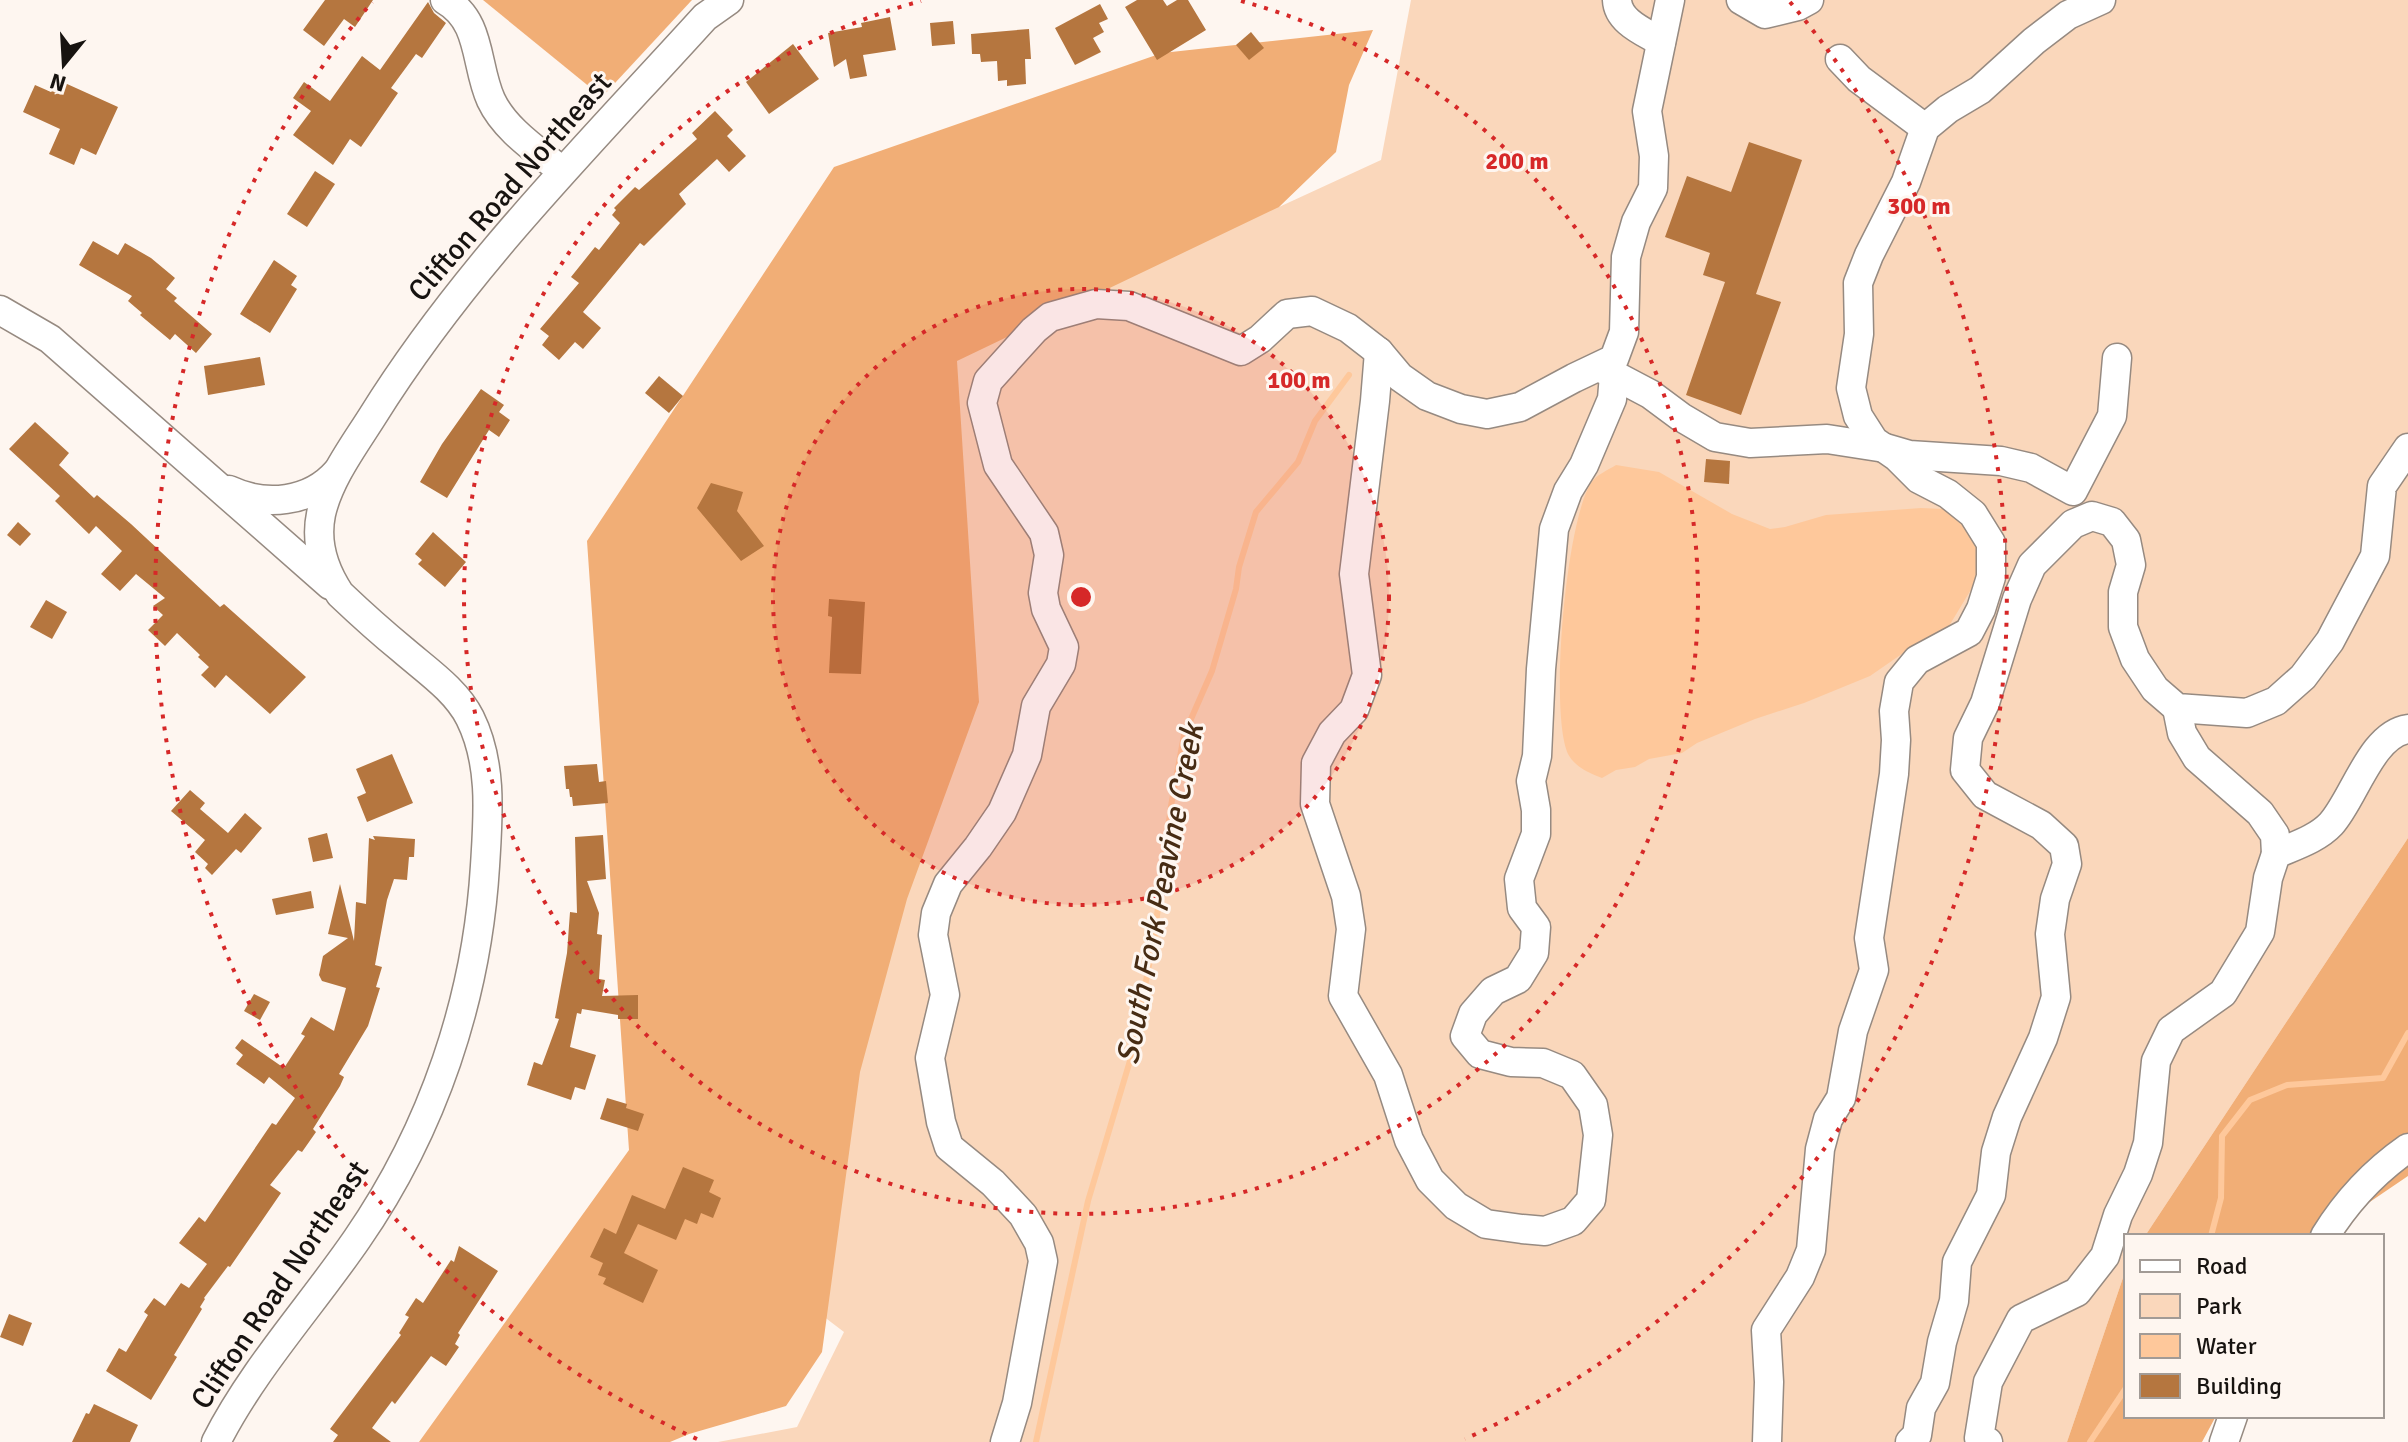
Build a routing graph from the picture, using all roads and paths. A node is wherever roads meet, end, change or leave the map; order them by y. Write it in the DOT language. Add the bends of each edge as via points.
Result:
graph roads {
  1 [pos="445,0"];
  2 [pos="729,0"];
  3 [pos="1617,0"];
  4 [pos="1670,0"];
  5 [pos="1741,0"];
  6 [pos="1809,0"];
  7 [pos="2101,0"];
  8 [pos="1661,42"];
  9 [pos="1840,59"];
  10 [pos="1925,128"];
  11 [pos="562,171"];
  12 [pos="0,310"];
  13 [pos="1379,352"];
  14 [pos="2117,358"];
  15 [pos="1607,371"];
  16 [pos="1885,448"];
  17 [pos="2408,448"];
  18 [pos="342,465"];
  19 [pos="208,477"];
  20 [pos="2073,491"];
  21 [pos="2092,516"];
  22 [pos="340,594"];
  23 [pos="2177,708"];
  24 [pos="2408,729"];
  25 [pos="2276,854"];
  26 [pos="2408,1148"];
  27 [pos="2326,1234"];
  28 [pos="2232,1418"];
  29 [pos="1980,1441"];
  30 [pos="216,1442"];
  31 [pos="1005,1442"];
  32 [pos="1767,1442"];
  33 [pos="1910,1442"];
  34 [pos="2224,1442"];
  1 -- 11 [label="street" via="460,9 470,27 491,101 513,129"];
  2 -- 11 [label="street, Clifton Road Northeast" via="705,17"];
  3 -- 8 [label="street" via="1628,22"];
  4 -- 8 [label="street"];
  5 -- 6 [label="street" via="1765,14"];
  7 -- 10 [label="street" via="2068,15 1980,90"];
  8 -- 15 [label="street" via="1647,111 1653,188 1626,257 1624,332"];
  9 -- 10 [label="street"];
  10 -- 16 [label="street" via="1858,283 1859,334 1851,388 1858,416"];
  11 -- 18 [label="street, Clifton Road Northeast" via="493,250 406,365"];
  12 -- 19 [label="street" via="50,339"];
  13 -- 15 [label="street" via="1400,377 1427,396 1487,414 1520,407 1574,378"];
  13 -- 15 [label="street" via="1354,574 1367,675 1354,710 1332,733 1316,763 1315,804 1346,896 1351,929 1343,996 1388,1075 1409,1140 1430,1180 1456,1206 1486,1224 1545,1231 1573,1221 1591,1200 1598,1135 1593,1105 1572,1075 1543,1063 1480,1054 1465,1036 1473,1014 1493,991 1518,979 1534,953 1536,927 1522,908 1519,879 1536,834 1531,781 1554,529 1612,399"];
  13 -- 31 [label="street" via="1348,328 1312,311 1287,314 1241,351 1129,306 1096,304 1050,317 988,381 982,403 988,433 998,465 1044,533 1049,555 1043,593 1064,647 1061,664 1036,706 1027,755 1002,812 948,884 933,935 945,995 930,1058 949,1147 1023,1215 1043,1261"];
  14 -- 20 [label="street" via="2112,416"];
  15 -- 16 [label="street" via="1715,437 1750,443 1827,439"];
  16 -- 20 [label="street" via="1937,459 2001,461 2031,468"];
  16 -- 32 [label="street" via="1919,479 1973,514 1991,543 1991,577 1969,632 1917,660 1899,682 1894,774 1869,938 1874,970 1853,1031 1841,1098 1828,1119 1820,1149 1811,1250 1766,1330"];
  17 -- 23 [label="street" via="2382,486 2375,556 2330,641 2303,677 2276,701 2247,713"];
  18 -- 19 [label="street" via="318,489 267,502"];
  18 -- 22 [label="street, Clifton Road Northeast" via="319,527 328,576"];
  19 -- 22 [label="street"];
  20 -- 21 [label="street"];
  21 -- 23 [label="street" via="2112,522 2126,540 2131,565 2123,592 2123,627 2135,659 2155,689"];
  21 -- 33 [label="street" via="2073,524 2032,565 1968,738 1965,770 1985,795 2041,825 2064,846 2067,864 2050,934 2056,997 2007,1117 1991,1195 1957,1262 1954,1301 1935,1383"];
  22 -- 30 [label="street, Clifton Road Northeast" via="445,687 470,719 484,759 488,803 482,912 460,1022 437,1090 404,1159 358,1237"];
  23 -- 25 [label="street" via="2182,733 2197,758 2260,813 2275,835"];
  24 -- 25 [label="street" via="2377,751 2331,824"];
  25 -- 29 [label="street" via="2260,932 2223,993 2171,1030 2156,1061 2148,1143 2105,1256 2077,1292 2021,1319 1988,1382"];
  26 -- 27 [label="street" via="2368,1182"];
  28 -- 34 [label="street"];
}
